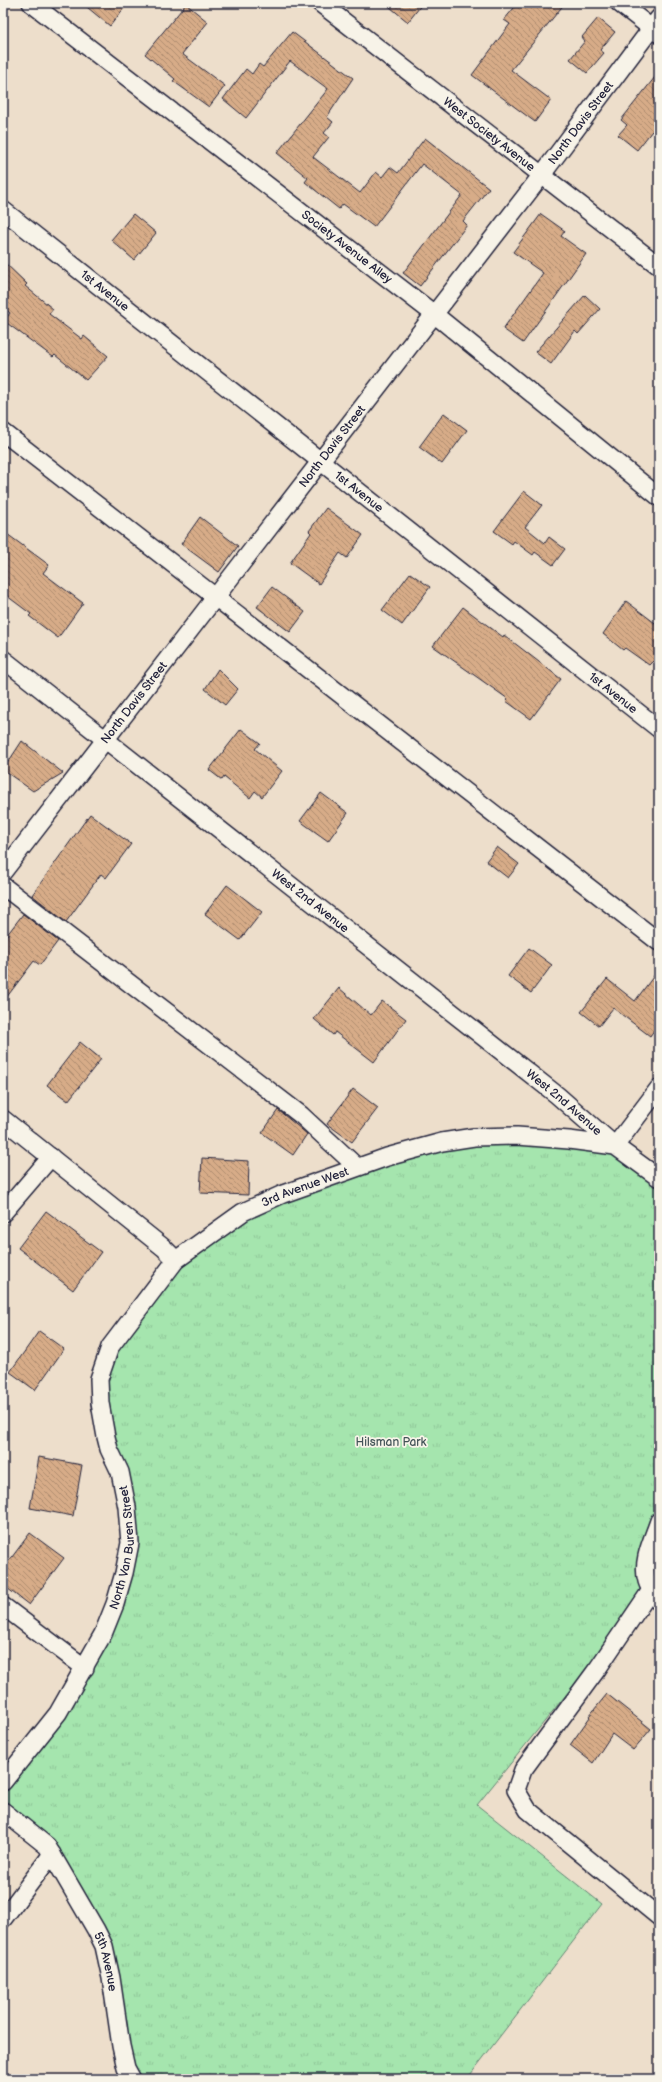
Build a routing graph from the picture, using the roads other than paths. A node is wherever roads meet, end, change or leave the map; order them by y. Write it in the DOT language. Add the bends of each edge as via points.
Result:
graph roads {
  1 [pos="31,3"];
  2 [pos="320,3"];
  3 [pos="619,3"];
  4 [pos="656,27"];
  5 [pos="541,176"];
  6 [pos="3,210"];
  7 [pos="659,266"];
  8 [pos="434,314"];
  9 [pos="3,432"];
  10 [pos="321,461"];
  11 [pos="659,497"];
  12 [pos="216,596"];
  13 [pos="3,659"];
  14 [pos="659,729"];
  15 [pos="106,740"];
  16 [pos="3,872"];
  17 [pos="3,886"];
  18 [pos="659,942"];
  19 [pos="659,1088"];
  20 [pos="3,1119"];
  21 [pos="615,1146"];
  22 [pos="51,1157"];
  23 [pos="357,1167"];
  24 [pos="659,1178"];
  25 [pos="3,1213"];
  26 [pos="176,1260"];
  27 [pos="659,1521"];
  28 [pos="655,1596"];
  29 [pos="3,1606"];
  30 [pos="85,1668"];
  31 [pos="3,1782"];
  32 [pos="3,1812"];
  33 [pos="52,1854"];
  34 [pos="659,1917"];
  35 [pos="3,1918"];
  36 [pos="132,2079"];
  1 -- 8 [label="street, Society Avenue Alley"];
  2 -- 5 [label="street, West Society Avenue"];
  3 -- 4 [label="street"];
  4 -- 5 [label="street, North Davis Street"];
  5 -- 7 [label="street, West Society Avenue"];
  5 -- 8 [label="street, North Davis Street"];
  6 -- 10 [label="street, 1st Avenue"];
  8 -- 10 [label="street, North Davis Street"];
  8 -- 11 [label="street, Society Avenue Alley"];
  9 -- 12 [label="street"];
  10 -- 12 [label="street, North Davis Street"];
  10 -- 14 [label="street, 1st Avenue"];
  12 -- 15 [label="street, North Davis Street"];
  12 -- 18 [label="street"];
  13 -- 15 [label="street, West 2nd Avenue"];
  15 -- 16 [label="street, North Davis Street"];
  15 -- 21 [label="street, West 2nd Avenue" via="557,1095"];
  17 -- 23 [label="street" via="301,1115"];
  19 -- 21 [label="street"];
  20 -- 22 [label="street"];
  21 -- 23 [label="street, 3rd Avenue West" via="517,1136 474,1138 442,1142"];
  21 -- 24 [label="street, 3rd Avenue West"];
  22 -- 25 [label="street"];
  22 -- 26 [label="street"];
  23 -- 26 [label="street, 3rd Avenue West" via="243,1212"];
  26 -- 30 [label="street, North Van Buren Street" via="110,1347 101,1370 100,1403 109,1449 120,1472 127,1507 130,1543 115,1604"];
  27 -- 28 [label="street" via="646,1558 647,1582"];
  28 -- 34 [label="street" via="523,1770 516,1790 528,1810"];
  29 -- 30 [label="street"];
  30 -- 31 [label="street, North Van Buren Street" via="58,1713"];
  32 -- 33 [label="street, 5th Avenue" via="47,1846"];
  33 -- 35 [label="street"];
  33 -- 36 [label="street, 5th Avenue" via="104,1946 121,2046 126,2068"];
}
